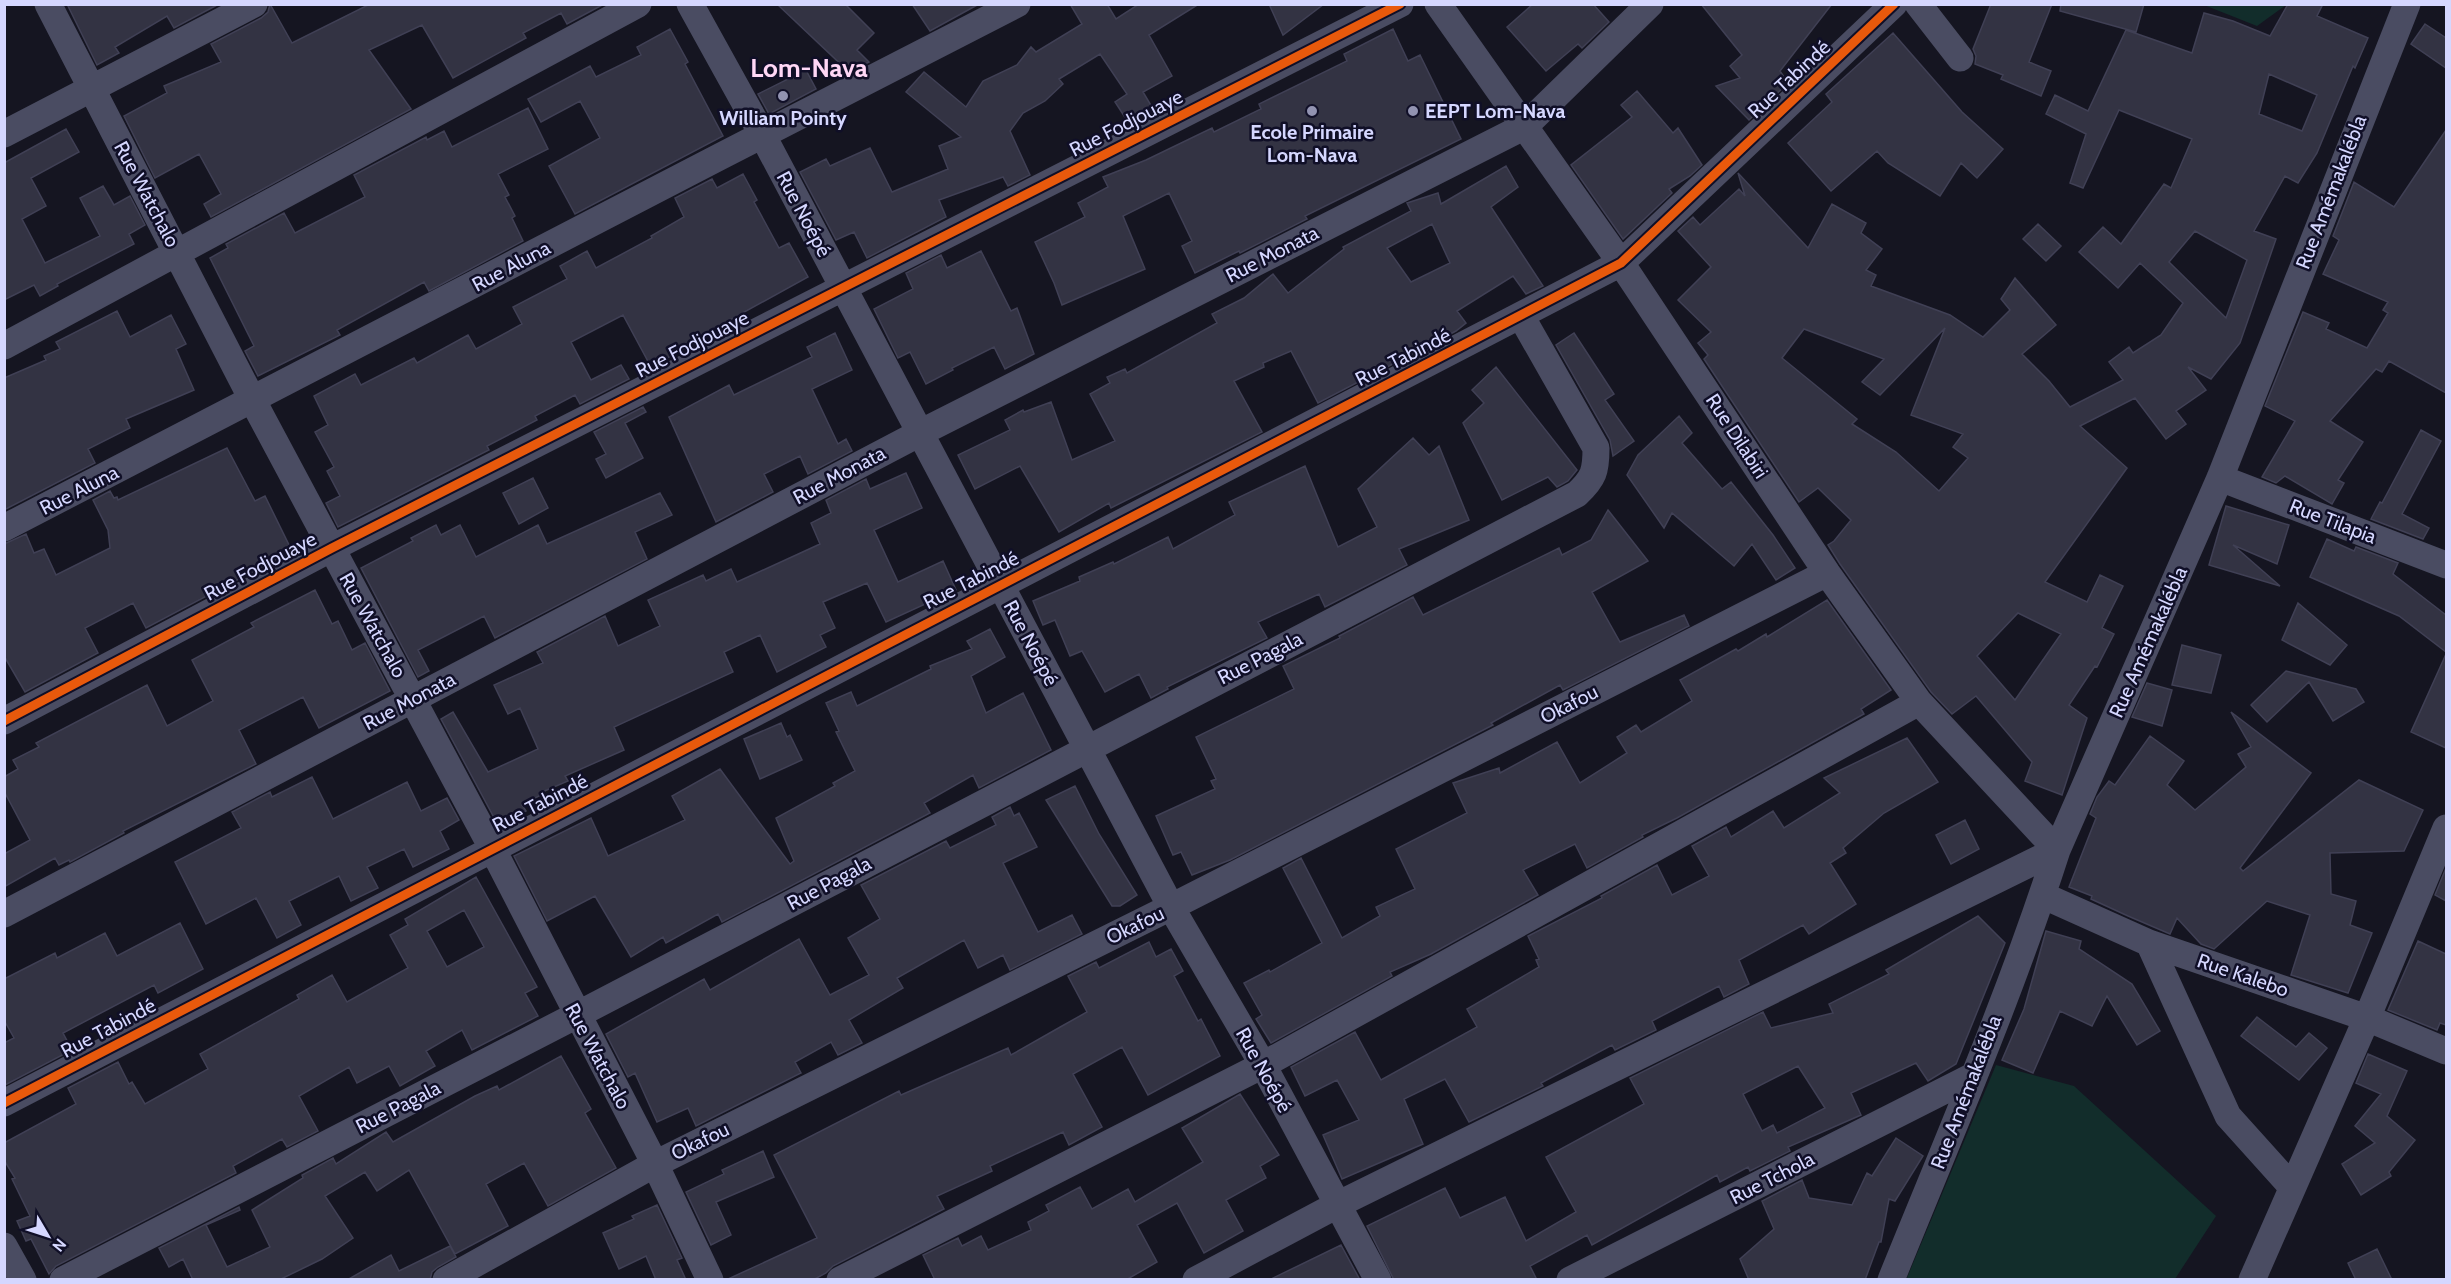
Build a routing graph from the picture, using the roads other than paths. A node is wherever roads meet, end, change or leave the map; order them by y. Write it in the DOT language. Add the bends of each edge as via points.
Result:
graph roads {
  1 [pos="48,4"];
  2 [pos="254,4"];
  3 [pos="638,4"];
  4 [pos="690,4"];
  5 [pos="1017,4"];
  6 [pos="1400,4"];
  7 [pos="1438,4"];
  8 [pos="1650,4"];
  9 [pos="1894,4"];
  10 [pos="1918,4"];
  11 [pos="2407,4"];
  12 [pos="1960,58"];
  13 [pos="92,88"];
  14 [pos="1525,126"];
  15 [pos="4,134"];
  16 [pos="762,134"];
  17 [pos="178,252"];
  18 [pos="1621,263"];
  19 [pos="842,287"];
  20 [pos="1521,316"];
  21 [pos="4,346"];
  22 [pos="253,401"];
  23 [pos="920,433"];
  24 [pos="2220,478"];
  25 [pos="4,528"];
  26 [pos="332,548"];
  27 [pos="2446,565"];
  28 [pos="1827,573"];
  29 [pos="1000,585"];
  30 [pos="414,698"];
  31 [pos="1919,702"];
  32 [pos="4,721"];
  33 [pos="1087,748"];
  34 [pos="2446,828"];
  35 [pos="492,848"];
  36 [pos="2057,850"];
  37 [pos="2042,895"];
  38 [pos="1171,907"];
  39 [pos="4,914"];
  40 [pos="2149,943"];
  41 [pos="577,1015"];
  42 [pos="2367,1018"];
  43 [pos="2446,1052"];
  44 [pos="1263,1065"];
  45 [pos="1973,1076"];
  46 [pos="4,1102"];
  47 [pos="655,1164"];
  48 [pos="2291,1186"];
  49 [pos="1337,1205"];
  50 [pos="4,1246"];
  51 [pos="23,1280"];
  52 [pos="63,1280"];
  53 [pos="446,1280"];
  54 [pos="710,1280"];
  55 [pos="840,1280"];
  56 [pos="1196,1280"];
  57 [pos="1378,1280"];
  58 [pos="1570,1280"];
  59 [pos="1892,1280"];
  60 [pos="2252,1280"];
  1 -- 13 [label="street, Rue Watchalo"];
  2 -- 13 [label="street"];
  3 -- 17 [label="street"];
  4 -- 16 [label="street, Rue Noépé"];
  5 -- 16 [label="street, Rue Aluna"];
  6 -- 19 [label="street, Rue Fodjouaye"];
  7 -- 14 [label="street, Rue Dilabiri"];
  8 -- 14 [label="street, Rue Monata"];
  9 -- 18 [label="street, Rue Tabindé"];
  10 -- 12 [label="street"];
  11 -- 24 [label="street, Rue Amémakalébla"];
  13 -- 15 [label="street"];
  13 -- 17 [label="street, Rue Watchalo"];
  14 -- 18 [label="street, Rue Dilabiri"];
  14 -- 23 [label="street, Rue Monata"];
  16 -- 19 [label="street, Rue Noépé"];
  16 -- 22 [label="street, Rue Aluna"];
  17 -- 21 [label="street"];
  17 -- 22 [label="street, Rue Watchalo"];
  18 -- 20 [label="street, Rue Tabindé"];
  18 -- 28 [label="street, Rue Dilabiri"];
  19 -- 23 [label="street, Rue Noépé"];
  19 -- 26 [label="street, Rue Fodjouaye"];
  20 -- 29 [label="street, Rue Tabindé"];
  20 -- 33 [label="street, Rue Pagala" via="1596,448 1591,481 1577,494"];
  22 -- 25 [label="street, Rue Aluna"];
  22 -- 26 [label="street, Rue Watchalo"];
  23 -- 29 [label="street, Rue Noépé"];
  23 -- 30 [label="street, Rue Monata"];
  24 -- 27 [label="street, Rue Tilapia"];
  24 -- 36 [label="street, Rue Amémakalébla"];
  26 -- 30 [label="street, Rue Watchalo"];
  26 -- 32 [label="street, Rue Fodjouaye"];
  28 -- 31 [label="street, Rue Dilabiri"];
  28 -- 38 [label="street, Okafou"];
  29 -- 33 [label="street, Rue Noépé"];
  29 -- 35 [label="street, Rue Tabindé"];
  30 -- 35 [label="street, Rue Watchalo"];
  30 -- 39 [label="street, Rue Monata"];
  31 -- 36 [label="street, Rue Dilabiri"];
  31 -- 44 [label="street"];
  33 -- 38 [label="street, Rue Noépé"];
  33 -- 41 [label="street, Rue Pagala"];
  34 -- 42 [label="street"];
  35 -- 41 [label="street, Rue Watchalo"];
  35 -- 46 [label="street, Rue Tabindé"];
  36 -- 37 [label="street, Rue Amémakalébla"];
  36 -- 49 [label="street"];
  37 -- 40 [label="street, Rue Kalebo"];
  37 -- 45 [label="street, Rue Amémakalébla"];
  38 -- 44 [label="street, Rue Noépé"];
  38 -- 47 [label="street, Okafou"];
  40 -- 42 [label="street, Rue Kalebo"];
  40 -- 48 [label="street" via="2228,1116"];
  41 -- 47 [label="street, Rue Watchalo"];
  41 -- 52 [label="street, Rue Pagala"];
  42 -- 43 [label="street, Rue Kalebo"];
  42 -- 48 [label="street"];
  44 -- 49 [label="street, Rue Noépé"];
  44 -- 55 [label="street"];
  45 -- 58 [label="street, Rue Tchola"];
  45 -- 59 [label="street, Rue Amémakalébla"];
  47 -- 53 [label="street, Okafou"];
  47 -- 54 [label="street, Rue Watchalo"];
  48 -- 60 [label="street"];
  49 -- 56 [label="street"];
  49 -- 57 [label="street, Rue Noépé"];
  50 -- 51 [label="street"];
}
